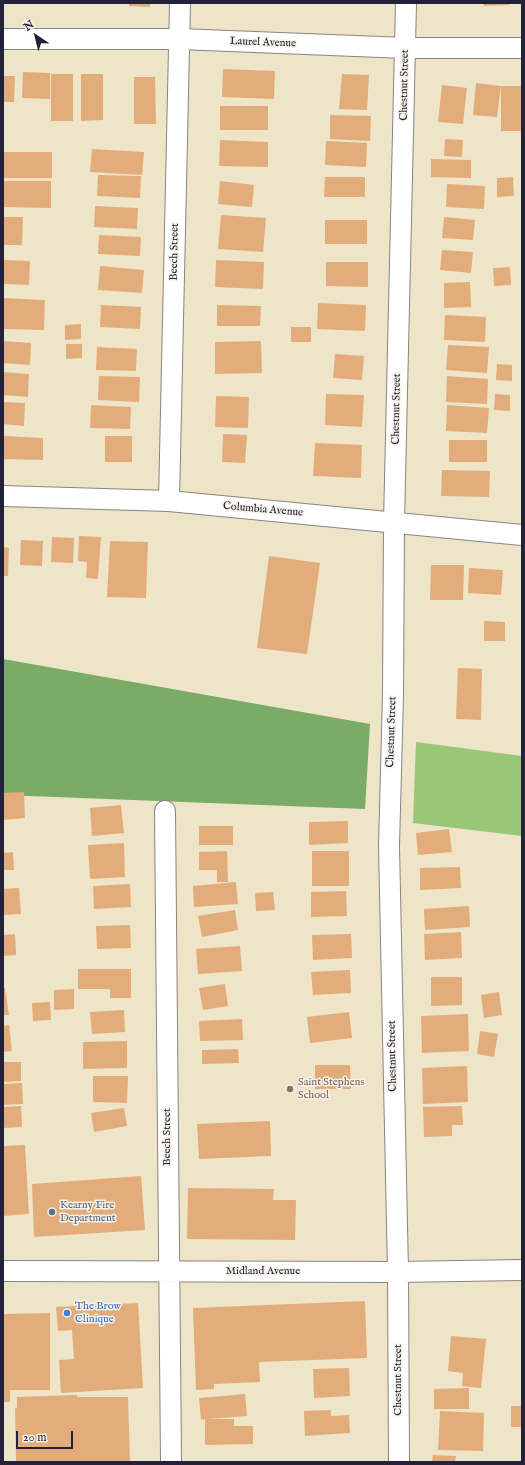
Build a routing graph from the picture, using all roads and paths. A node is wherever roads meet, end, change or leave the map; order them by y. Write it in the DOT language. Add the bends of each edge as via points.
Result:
graph roads {
  1 [pos="180,3"];
  2 [pos="406,3"];
  3 [pos="3,39"];
  4 [pos="179,39"];
  5 [pos="406,48"];
  6 [pos="522,48"];
  7 [pos="3,496"];
  8 [pos="169,501"];
  9 [pos="394,522"];
  10 [pos="522,535"];
  11 [pos="165,811"];
  12 [pos="522,1270"];
  13 [pos="3,1271"];
  14 [pos="169,1272"];
  15 [pos="398,1272"];
  16 [pos="171,1462"];
  17 [pos="399,1462"];
  1 -- 4 [label="street, Beech Street"];
  2 -- 5 [label="street, Chestnut Street"];
  3 -- 4 [label="street, Laurel Avenue"];
  4 -- 5 [label="street, Laurel Avenue"];
  4 -- 8 [label="street, Beech Street"];
  5 -- 6 [label="street, Laurel Avenue"];
  5 -- 9 [label="street, Chestnut Street"];
  7 -- 8 [label="street, Columbia Avenue"];
  8 -- 9 [label="street, Columbia Avenue"];
  9 -- 10 [label="street, Columbia Avenue"];
  9 -- 15 [label="street, Chestnut Street" via="389,846"];
  11 -- 14 [label="street, Beech Street"];
  12 -- 15 [label="street, Midland Avenue"];
  13 -- 14 [label="street, Midland Avenue"];
  14 -- 15 [label="street, Midland Avenue"];
  14 -- 16 [label="street, Beech Street"];
  15 -- 17 [label="street, Chestnut Street"];
}
